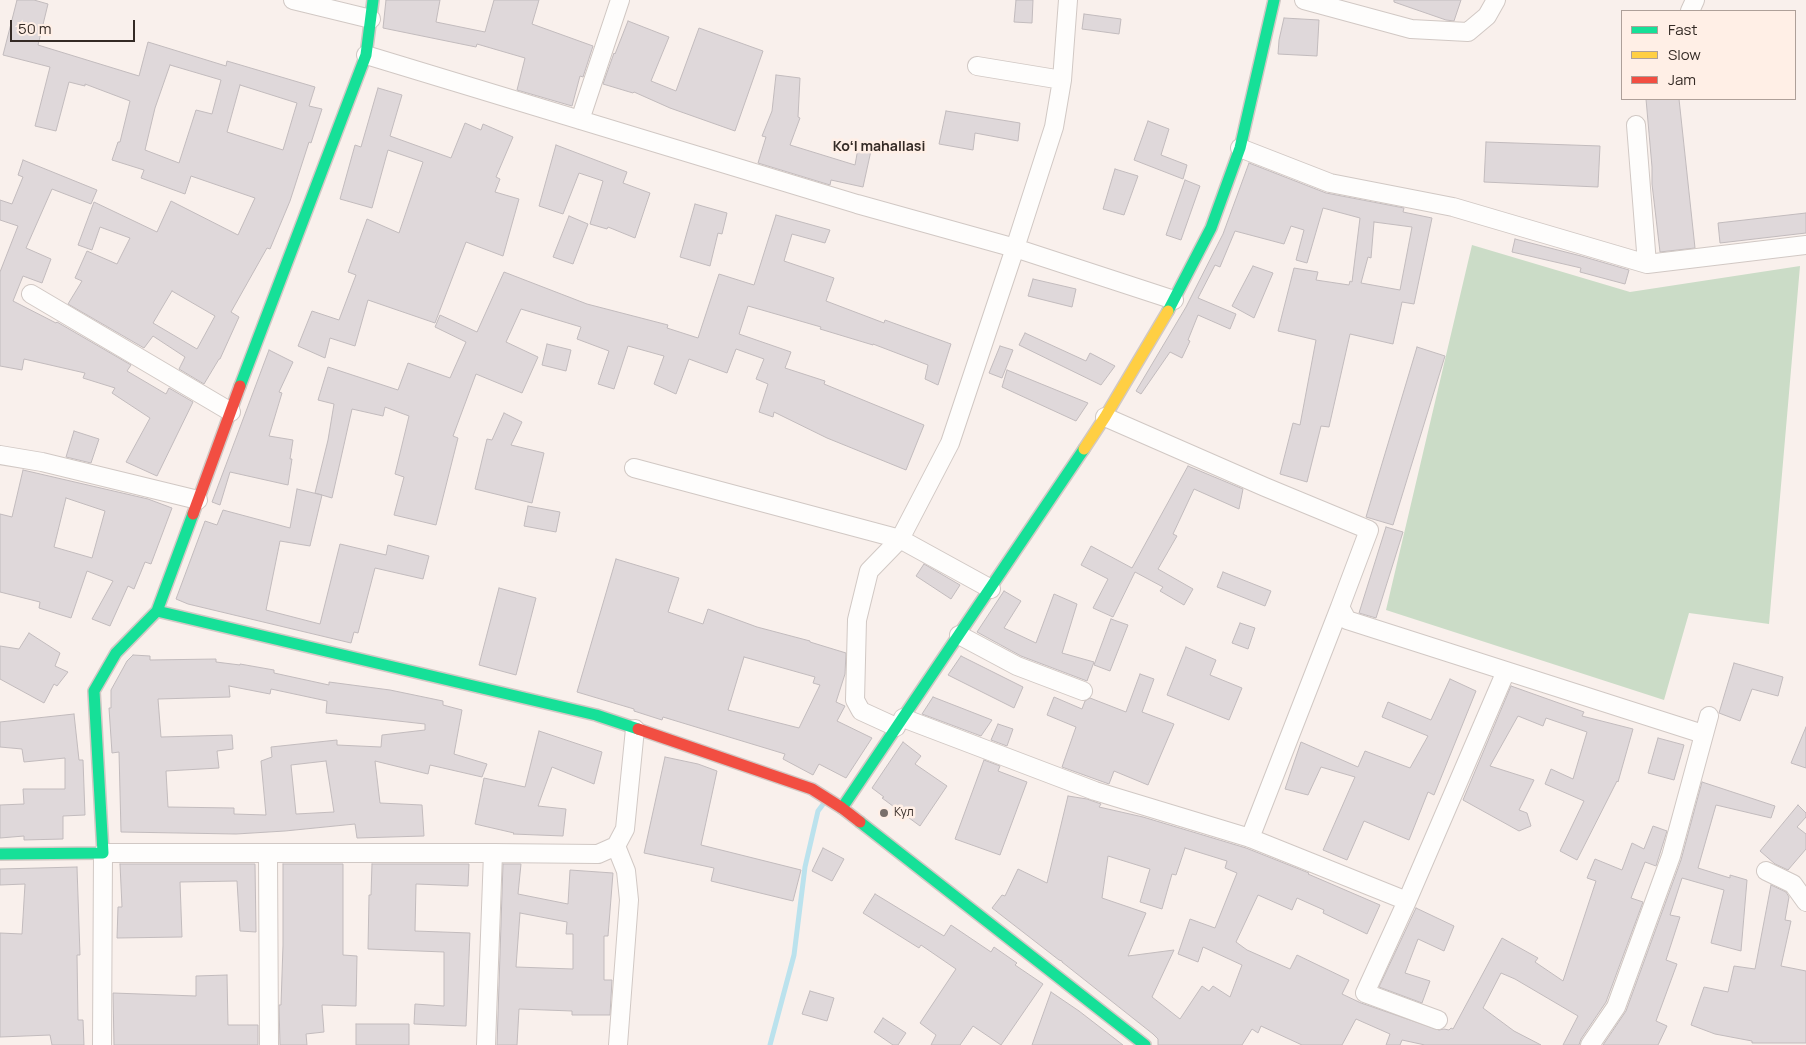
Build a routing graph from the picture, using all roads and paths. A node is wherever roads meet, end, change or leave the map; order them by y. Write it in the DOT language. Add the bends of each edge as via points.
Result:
graph roads {
  1 [pos="293,0"];
  2 [pos="373,0"];
  3 [pos="620,0"];
  4 [pos="1068,0"];
  5 [pos="1274,0"];
  6 [pos="1304,0"];
  7 [pos="1496,0"];
  8 [pos="371,19"];
  9 [pos="366,55"];
  10 [pos="977,66"];
  11 [pos="1062,80"];
  12 [pos="580,120"];
  13 [pos="1636,125"];
  14 [pos="1240,148"];
  15 [pos="1806,245"];
  16 [pos="1016,248"];
  17 [pos="1647,264"];
  18 [pos="31,294"];
  19 [pos="1174,300"];
  20 [pos="231,412"];
  21 [pos="1105,417"];
  22 [pos="0,455"];
  23 [pos="634,468"];
  24 [pos="198,500"];
  25 [pos="900,539"];
  26 [pos="991,589"];
  27 [pos="1340,606"];
  28 [pos="158,611"];
  29 [pos="959,636"];
  30 [pos="1506,671"];
  31 [pos="1083,691"];
  32 [pos="1710,716"];
  33 [pos="899,722"];
  34 [pos="636,729"];
  35 [pos="1703,734"];
  36 [pos="842,808"];
  37 [pos="1250,838"];
  38 [pos="616,846"];
  39 [pos="103,853"];
  40 [pos="268,853"];
  41 [pos="494,853"];
  42 [pos="0,854"];
  43 [pos="1766,871"];
  44 [pos="1407,902"];
  45 [pos="1806,902"];
  46 [pos="1438,1020"];
  47 [pos="102,1045"];
  48 [pos="269,1045"];
  49 [pos="486,1045"];
  50 [pos="618,1045"];
  51 [pos="1145,1045"];
  52 [pos="1590,1045"];
  1 -- 8 [label="street"];
  2 -- 8 [label="street"];
  3 -- 12 [label="street"];
  4 -- 11 [label="street"];
  5 -- 14 [label="street"];
  6 -- 7 [label="street" via="1411,29 1468,32 1487,16"];
  8 -- 9 [label="street"];
  9 -- 12 [label="street"];
  9 -- 20 [label="street"];
  10 -- 11 [label="street"];
  11 -- 16 [label="street" via="1054,127"];
  12 -- 16 [label="street" via="857,204"];
  13 -- 17 [label="street"];
  14 -- 17 [label="street" via="1330,183 1453,207"];
  14 -- 19 [label="street" via="1211,228"];
  15 -- 17 [label="street"];
  16 -- 19 [label="street"];
  16 -- 25 [label="street" via="950,443"];
  18 -- 20 [label="street"];
  19 -- 21 [label="street"];
  20 -- 24 [label="street"];
  21 -- 26 [label="street"];
  21 -- 27 [label="street" via="1369,530"];
  22 -- 24 [label="street"];
  23 -- 25 [label="street"];
  24 -- 28 [label="street"];
  25 -- 26 [label="street"];
  25 -- 33 [label="street" via="869,571 857,620 855,700 861,711"];
  26 -- 29 [label="street"];
  27 -- 30 [label="street" via="1347,620"];
  27 -- 37 [label="street"];
  28 -- 34 [label="street" via="596,715"];
  28 -- 39 [label="street" via="116,653 94,691"];
  29 -- 31 [label="street" via="1017,666"];
  29 -- 33 [label="street"];
  30 -- 35 [label="street"];
  30 -- 44 [label="street"];
  32 -- 35 [label="street"];
  33 -- 36 [label="street"];
  33 -- 37 [label="street" via="1095,791"];
  34 -- 36 [label="street" via="812,789"];
  34 -- 38 [label="street" via="625,829"];
  35 -- 52 [label="street" via="1671,856 1616,1006"];
  36 -- 51 [label="street"];
  37 -- 44 [label="street"];
  38 -- 41 [label="street" via="598,854"];
  38 -- 50 [label="street" via="626,872 629,900"];
  39 -- 40 [label="street"];
  39 -- 42 [label="street"];
  39 -- 47 [label="street"];
  40 -- 41 [label="street"];
  40 -- 48 [label="street"];
  41 -- 49 [label="street"];
  43 -- 45 [label="street" via="1793,884"];
  44 -- 46 [label="street" via="1365,993"];
}
